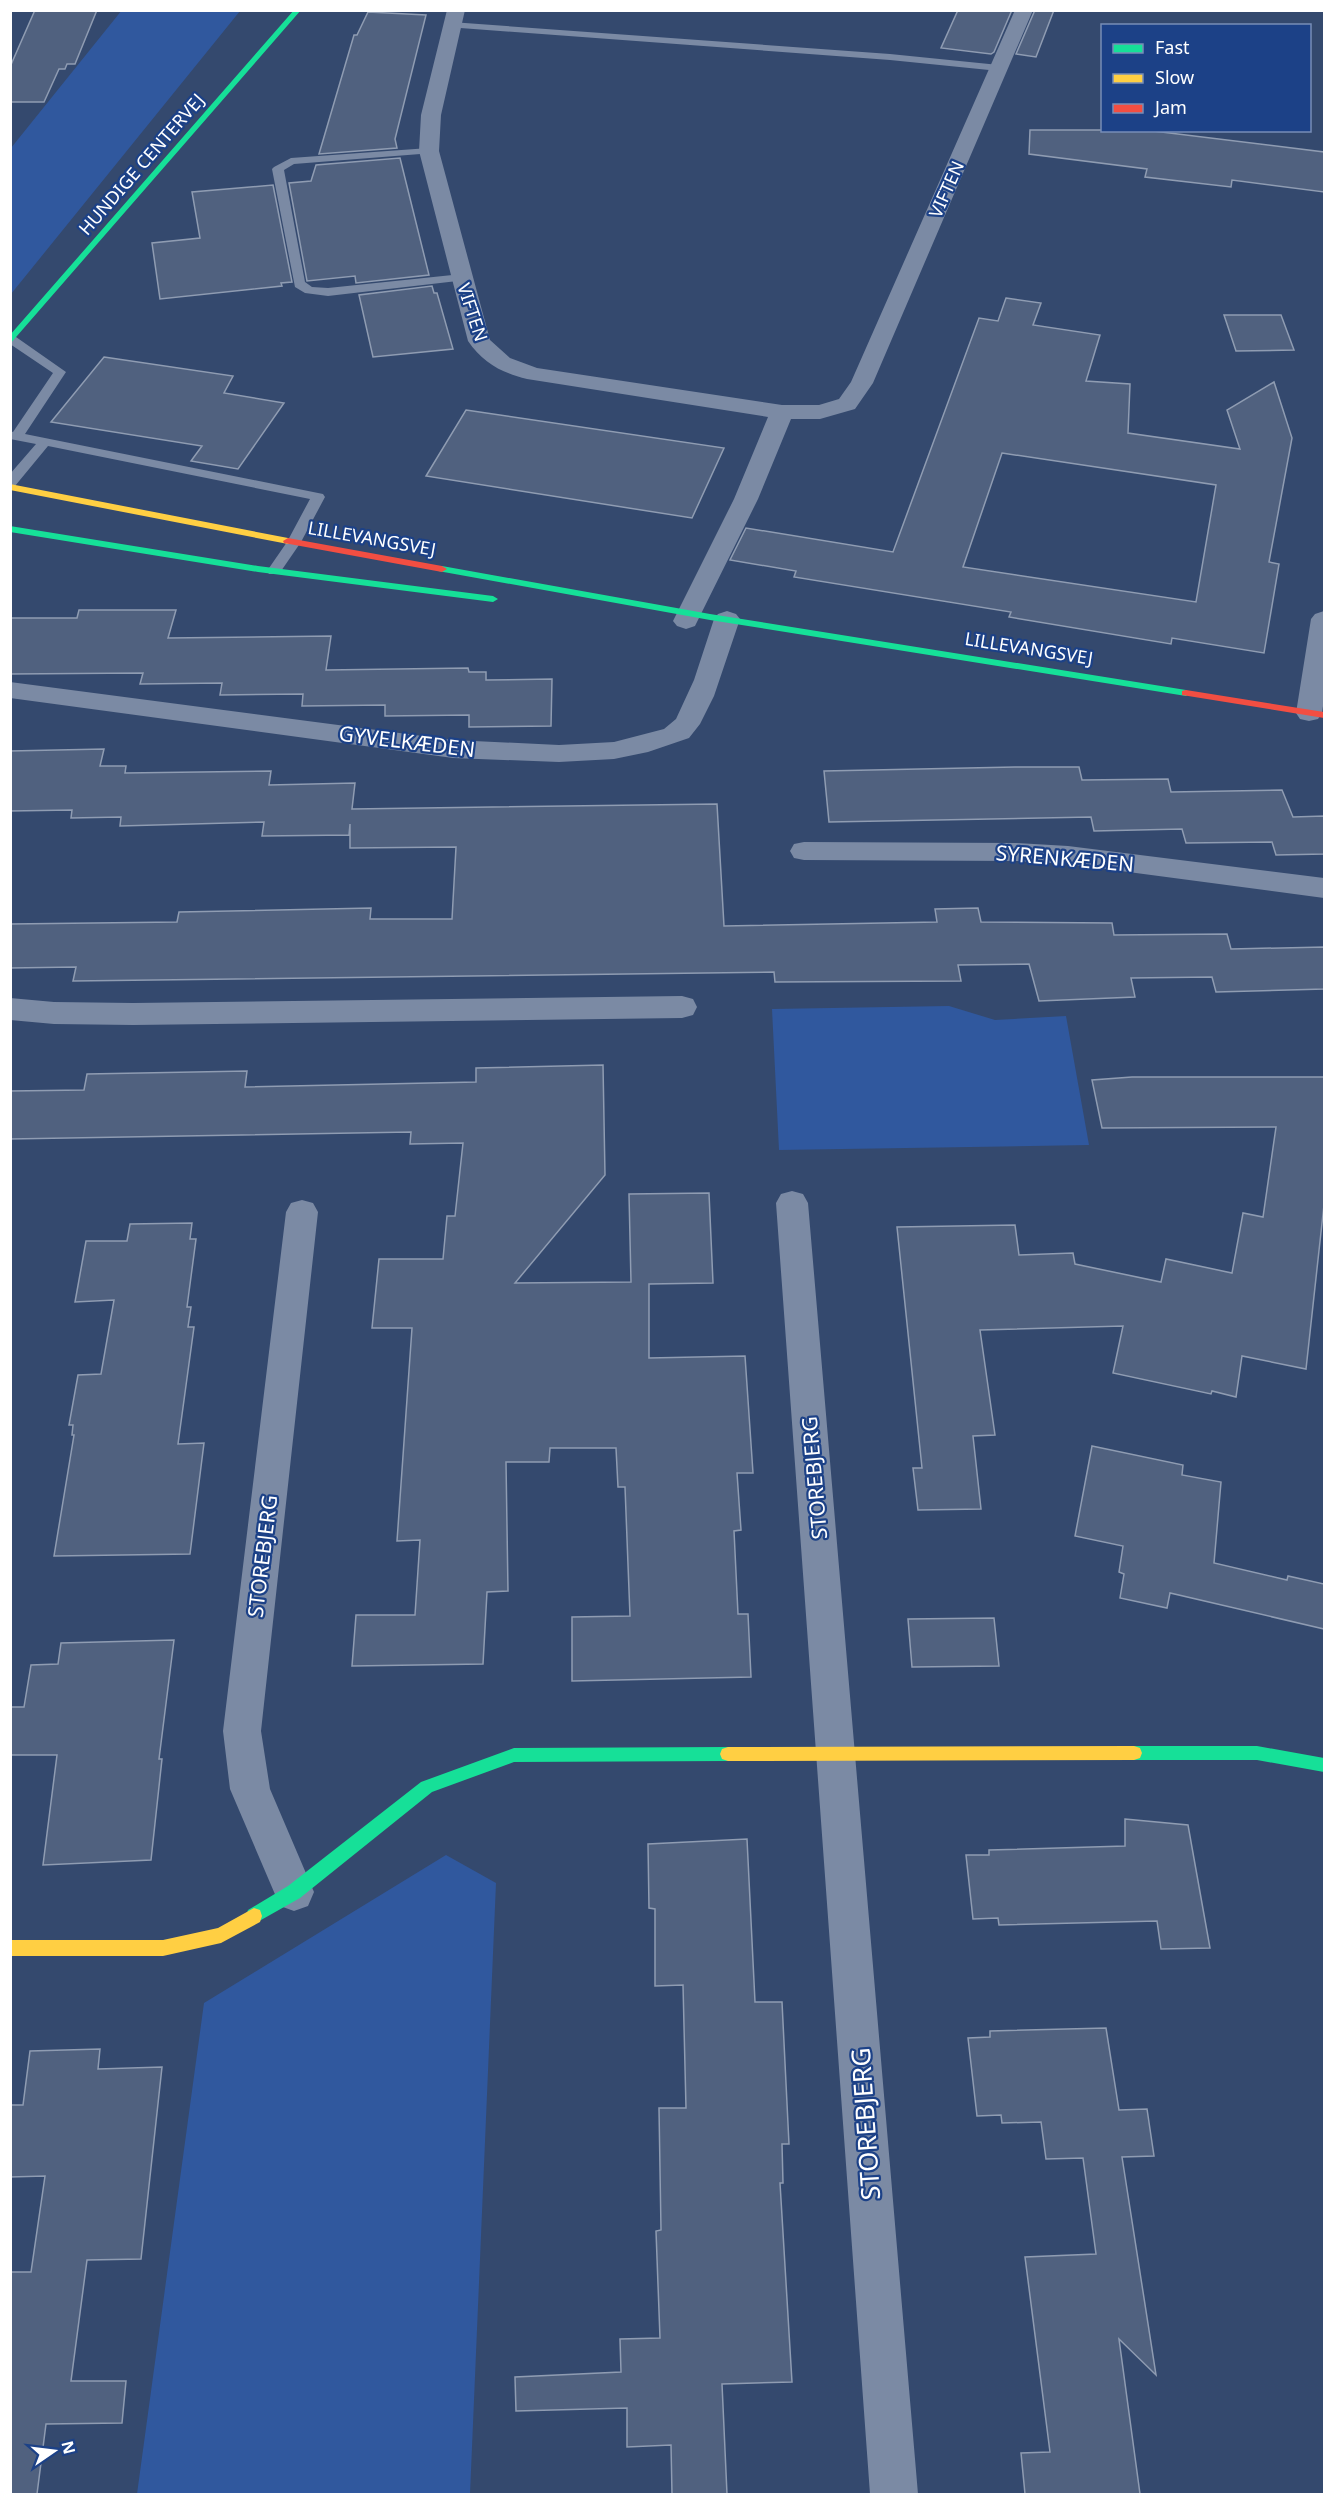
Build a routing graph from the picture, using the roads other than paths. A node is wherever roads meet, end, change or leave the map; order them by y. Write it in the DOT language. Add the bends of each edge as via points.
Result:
graph roads {
  1 [pos="298,10"];
  2 [pos="1024,10"];
  3 [pos="454,18"];
  4 [pos="999,68"];
  5 [pos="429,151"];
  6 [pos="462,278"];
  7 [pos="11,341"];
  8 [pos="782,412"];
  9 [pos="14,435"];
  10 [pos="45,442"];
  11 [pos="10,483"];
  12 [pos="10,487"];
  13 [pos="10,529"];
  14 [pos="294,542"];
  15 [pos="274,571"];
  16 [pos="506,601"];
  17 [pos="621,616"];
  18 [pos="688,617"];
  19 [pos="727,619"];
  20 [pos="1324,619"];
  21 [pos="10,690"];
  22 [pos="1317,714"];
  23 [pos="804,851"];
  24 [pos="1324,888"];
  25 [pos="682,1007"];
  26 [pos="10,1009"];
  27 [pos="792,1203"];
  28 [pos="302,1212"];
  29 [pos="837,1753"];
  30 [pos="1324,1765"];
  31 [pos="294,1892"];
  32 [pos="10,1948"];
  33 [pos="894,2494"];
  1 -- 7 [label="street, HUNDIGE CENTERVEJ"];
  2 -- 4 [label="street, VIFTEN"];
  3 -- 4 [label="lane"];
  3 -- 5 [label="street, VIFTEN" via="431,115"];
  4 -- 8 [label="street, VIFTEN" via="861,383 848,404 820,412"];
  5 -- 6 [label="street, VIFTEN"];
  5 -- 6 [label="lane" via="291,161 278,169 299,284 309,290 328,292"];
  6 -- 8 [label="street, VIFTEN" via="479,341 491,357 512,370"];
  7 -- 9 [label="lane" via="60,372"];
  8 -- 18 [label="street" via="746,499"];
  9 -- 10 [label="lane"];
  10 -- 11 [label="lane"];
  10 -- 14 [label="lane" via="318,498"];
  12 -- 14 [label="street, LILLEVANGSVEJ"];
  13 -- 15 [label="street, LILLEVANGSVEJ"];
  14 -- 15 [label="lane"];
  14 -- 18 [label="street, LILLEVANGSVEJ"];
  15 -- 16 [label="street, LILLEVANGSVEJ"];
  17 -- 18 [label="street, LILLEVANGSVEJ" via="668,622"];
  18 -- 19 [label="street, LILLEVANGSVEJ"];
  19 -- 21 [label="street, GYVELKÆDEN" via="697,705 679,733 646,745 593,752 453,749"];
  19 -- 22 [label="street, LILLEVANGSVEJ"];
  20 -- 22 [label="street"];
  23 -- 24 [label="street, SYRENKÆDEN" via="1068,855"];
  25 -- 26 [label="street" via="133,1014"];
  27 -- 29 [label="street, STOREBJERG"];
  28 -- 31 [label="street, STOREBJERG" via="242,1731 250,1789"];
  29 -- 30 [label="street" via="1257,1753"];
  29 -- 31 [label="street" via="514,1755 427,1787"];
  29 -- 33 [label="street, STOREBJERG"];
  31 -- 32 [label="street" via="221,1935 163,1948"];
}
